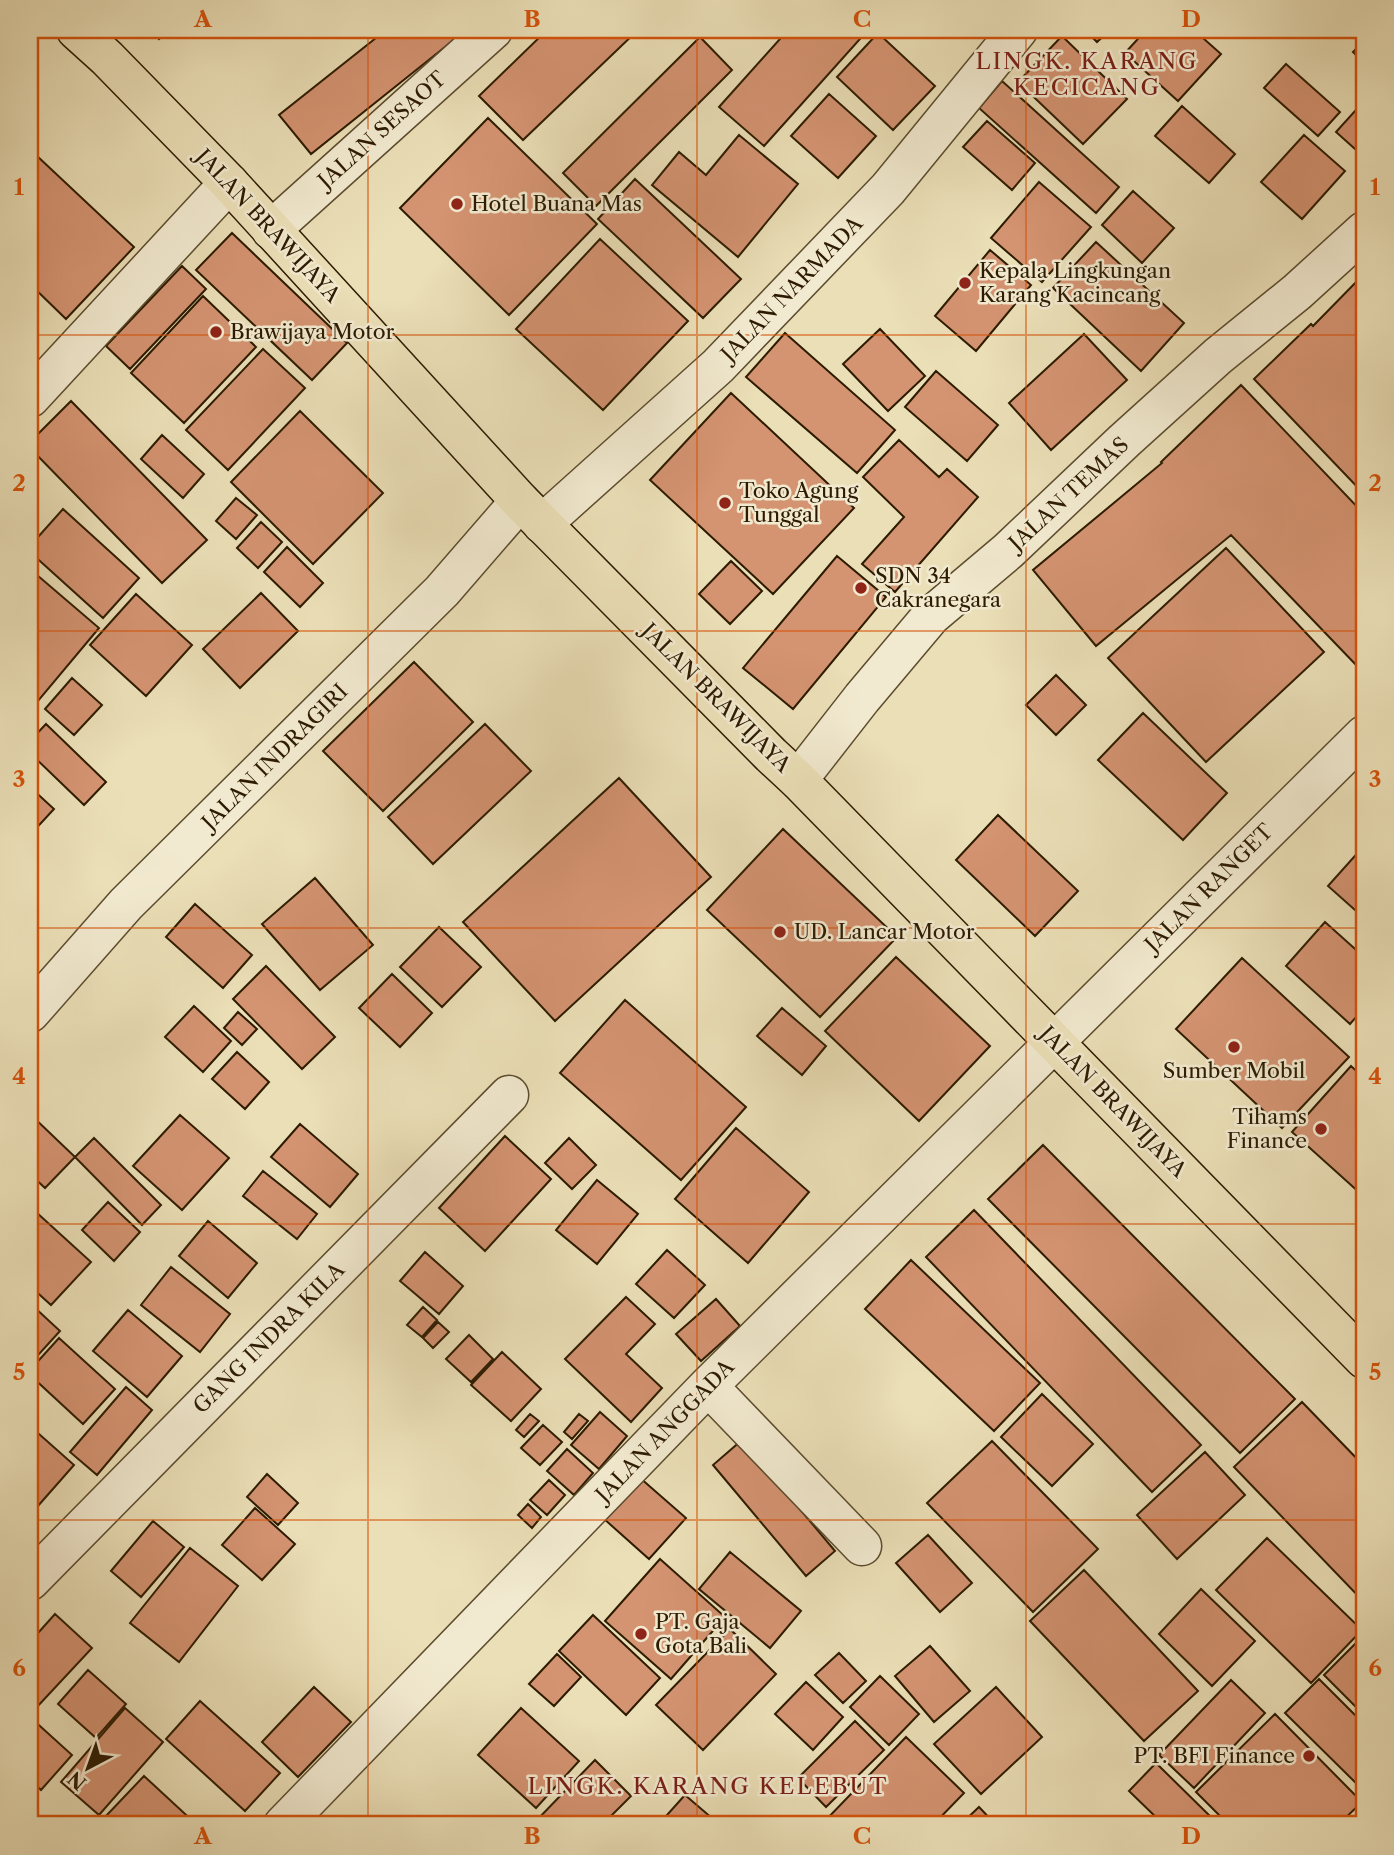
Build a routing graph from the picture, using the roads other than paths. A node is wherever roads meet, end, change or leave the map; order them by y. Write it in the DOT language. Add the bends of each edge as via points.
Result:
graph roads {
  1 [pos="76,30"];
  2 [pos="493,30"];
  3 [pos="1018,30"];
  4 [pos="229,183"];
  5 [pos="271,230"];
  6 [pos="1364,231"];
  7 [pos="30,398"];
  8 [pos="531,513"];
  9 [pos="1364,735"];
  10 [pos="798,780"];
  11 [pos="30,1013"];
  12 [pos="1054,1041"];
  13 [pos="509,1094"];
  14 [pos="1364,1359"];
  15 [pos="708,1386"];
  16 [pos="862,1546"];
  17 [pos="30,1581"];
  18 [pos="283,1825"];
  1 -- 4 [label="main road, JALAN BRAWIJAYA"];
  2 -- 5 [label="street, JALAN SESAOT"];
  3 -- 8 [label="street, JALAN NARMADA" via="888,189 718,366"];
  4 -- 5 [label="main road, JALAN BRAWIJAYA"];
  4 -- 7 [label="street"];
  5 -- 8 [label="main road, JALAN BRAWIJAYA"];
  6 -- 10 [label="street, JALAN TEMAS" via="1218,356 932,616"];
  8 -- 10 [label="main road, JALAN BRAWIJAYA"];
  8 -- 11 [label="street, JALAN INDRAGIRI" via="442,590 126,904"];
  9 -- 12 [label="street, JALAN RANGET"];
  10 -- 12 [label="main road, JALAN BRAWIJAYA"];
  12 -- 14 [label="main road, JALAN BRAWIJAYA"];
  12 -- 15 [label="street, JALAN ANGGADA"];
  13 -- 17 [label="street, GANG INDRA KILA"];
  15 -- 16 [label="street"];
  15 -- 18 [label="street, JALAN ANGGADA"];
}
